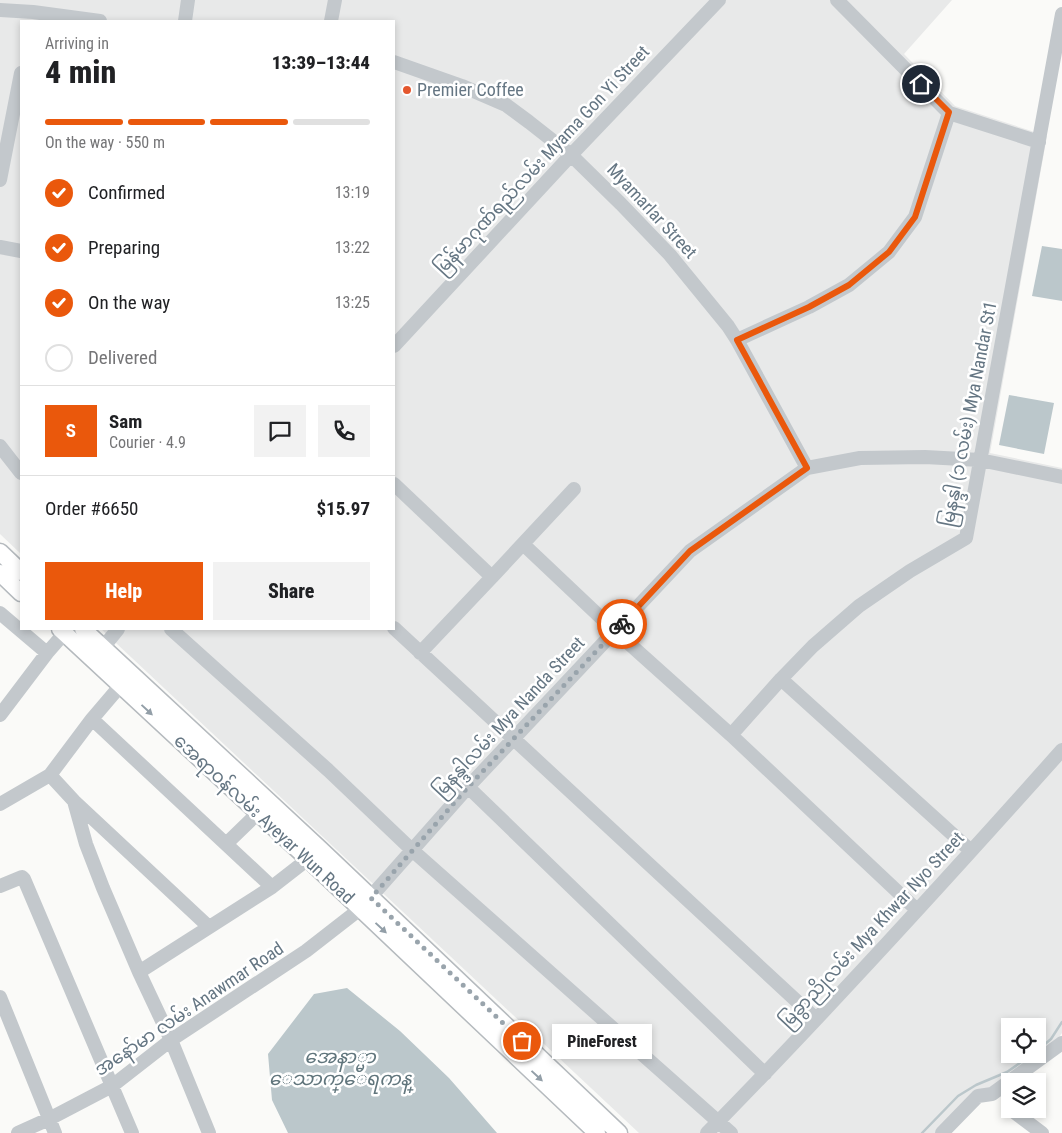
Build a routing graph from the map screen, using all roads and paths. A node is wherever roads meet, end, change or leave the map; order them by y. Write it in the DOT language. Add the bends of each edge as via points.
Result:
graph roads {
  1 [pos="188,0"];
  2 [pos="335,0"];
  3 [pos="719,0"];
  4 [pos="837,0"];
  5 [pos="0,10"];
  6 [pos="33,11"];
  7 [pos="1062,14"];
  8 [pos="93,20"];
  9 [pos="185,20"];
  10 [pos="331,20"];
  11 [pos="395,62"];
  12 [pos="20,78"];
  13 [pos="949,112"];
  14 [pos="1039,142"];
  15 [pos="571,155"];
  16 [pos="0,180"];
  17 [pos="0,247"];
  18 [pos="20,251"];
  19 [pos="737,340"];
  20 [pos="395,345"];
  21 [pos="0,446"];
  22 [pos="980,460"];
  23 [pos="807,468"];
  24 [pos="20,472"];
  25 [pos="1062,477"];
  26 [pos="395,485"];
  27 [pos="574,489"];
  28 [pos="523,544"];
  29 [pos="0,552"];
  30 [pos="20,571"];
  31 [pos="0,573"];
  32 [pos="492,577"];
  33 [pos="20,592"];
  34 [pos="0,613"];
  35 [pos="395,629"];
  36 [pos="65,630"];
  37 [pos="84,630"];
  38 [pos="117,630"];
  39 [pos="172,630"];
  40 [pos="616,631"];
  41 [pos="47,653"];
  42 [pos="420,653"];
  43 [pos="98,654"];
  44 [pos="781,679"];
  45 [pos="121,685"];
  46 [pos="2,706"];
  47 [pos="92,719"];
  48 [pos="730,735"];
  49 [pos="513,740"];
  50 [pos="1062,750"];
  51 [pos="50,776"];
  52 [pos="468,787"];
  53 [pos="74,801"];
  54 [pos="0,804"];
  55 [pos="258,814"];
  56 [pos="226,844"];
  57 [pos="412,850"];
  58 [pos="971,851"];
  59 [pos="308,860"];
  60 [pos="0,886"];
  61 [pos="272,887"];
  62 [pos="366,904"];
  63 [pos="917,910"];
  64 [pos="209,927"];
  65 [pos="139,972"];
  66 [pos="0,997"];
  67 [pos="816,1019"];
  68 [pos="171,1040"];
  69 [pos="1061,1045"];
  70 [pos="1021,1073"];
  71 [pos="765,1074"];
  72 [pos="112,1086"];
  73 [pos="1001,1088"];
  74 [pos="992,1094"];
  75 [pos="1001,1102"];
  76 [pos="1022,1118"];
  77 [pos="49,1119"];
  78 [pos="718,1122"];
  79 [pos="18,1133"];
  80 [pos="55,1133"];
  81 [pos="132,1133"];
  82 [pos="209,1133"];
  83 [pos="597,1133"];
  84 [pos="619,1133"];
  85 [pos="707,1133"];
  86 [pos="731,1133"];
  87 [pos="942,1133"];
  88 [pos="1042,1133"];
  1 -- 9 [label="street"];
  2 -- 10 [label="street"];
  3 -- 15 [label="street, မြန်မာဂုဏ်ရည်လမ်း Myama Gon Yi Street"];
  4 -- 13 [label="street"];
  5 -- 6 [label="street"];
  6 -- 8 [label="street"];
  7 -- 14 [label="street, မြနန္ဒါ (၁ လမ်း) Mya Nandar St1"];
  11 -- 15 [label="street, Myamarlar Street" via="506,105"];
  12 -- 16 [label="street"];
  13 -- 14 [label="street"];
  13 -- 19 [label="street" via="915,217 889,252 849,285"];
  14 -- 22 [label="street, မြနန္ဒါ (၁ လမ်း) Mya Nandar St1"];
  15 -- 19 [label="street, Myamarlar Street" via="670,255"];
  15 -- 20 [label="street, မြန်မာဂုဏ်ရည်လမ်း Myama Gon Yi Street"];
  17 -- 18 [label="street"];
  19 -- 23 [label="street, Myamarlar Street"];
  21 -- 24 [label="street"];
  22 -- 23 [label="street, မြနန္ဒါလမ်း Mya Nanda Street" via="860,458"];
  22 -- 25 [label="street, မြနန္ဒါလမ်း Mya Nanda Street"];
  22 -- 44 [label="street, မြနန္ဒါ (၁ လမ်း) Mya Nandar St1" via="966,538 859,606"];
  23 -- 40 [label="street, မြနန္ဒါလမ်း Mya Nanda Street" via="690,551"];
  26 -- 32 [label="street"];
  27 -- 28 [label="street"];
  28 -- 32 [label="street"];
  28 -- 40 [label="street"];
  29 -- 30 [label="main road"];
  31 -- 33 [label="main road"];
  32 -- 42 [label="street"];
  34 -- 41 [label="street"];
  35 -- 42 [label="street"];
  36 -- 41 [label="street"];
  36 -- 43 [label="main road, အေရာဝန်လမ်း Ayeyar Wun Road"];
  37 -- 43 [label="main road, အေရာဝန်လမ်း Ayeyar Wun Road"];
  38 -- 43 [label="street"];
  39 -- 57 [label="street"];
  40 -- 48 [label="street"];
  40 -- 49 [label="street, မြနန္ဒါလမ်း Mya Nanda Street"];
  41 -- 46 [label="street"];
  42 -- 49 [label="street"];
  43 -- 45 [label="main road, အေရာဝန်လမ်း Ayeyar Wun Road"];
  43 -- 62 [label="main road, အေရာဝန်လမ်း Ayeyar Wun Road"];
  44 -- 48 [label="street, မြနန္ဒါ (၁ လမ်း) Mya Nandar St1"];
  44 -- 58 [label="street"];
  45 -- 47 [label="street"];
  45 -- 55 [label="main road, အေရာဝန်လမ်း Ayeyar Wun Road, one-way"];
  47 -- 51 [label="street"];
  47 -- 56 [label="street"];
  48 -- 63 [label="street"];
  49 -- 52 [label="street, မြနန္ဒါလမ်း Mya Nanda Street"];
  49 -- 67 [label="street"];
  50 -- 58 [label="street, မြခွာညိုလမ်း Mya Khwar Nyo Street"];
  51 -- 53 [label="street"];
  51 -- 54 [label="street"];
  52 -- 57 [label="street, မြနန္ဒါလမ်း Mya Nanda Street"];
  52 -- 71 [label="street"];
  53 -- 64 [label="street"];
  53 -- 65 [label="street" via="103,888"];
  55 -- 56 [label="street"];
  55 -- 59 [label="main road, အေရာဝန်လမ်း Ayeyar Wun Road"];
  56 -- 61 [label="street"];
  57 -- 62 [label="street, မြနန္ဒါလမ်း Mya Nanda Street"];
  57 -- 78 [label="street"];
  58 -- 63 [label="street, မြခွာညိုလမ်း Mya Khwar Nyo Street"];
  59 -- 61 [label="street"];
  59 -- 62 [label="main road, အေရာဝန်လမ်း Ayeyar Wun Road"];
  60 -- 72 [label="street" via="24,879"];
  61 -- 64 [label="street"];
  62 -- 68 [label="street, အနော်မာ လမ်း Anawmar Road" via="306,951"];
  62 -- 83 [label="main road, အေရာဝန်လမ်း Ayeyar Wun Road, one-way"];
  62 -- 84 [label="main road, အေရာဝန်လမ်း Ayeyar Wun Road"];
  63 -- 67 [label="street, မြခွာညိုလမ်း Mya Khwar Nyo Street"];
  64 -- 65 [label="street"];
  65 -- 68 [label="street"];
  66 -- 77 [label="street"];
  67 -- 71 [label="street, မြခွာညိုလမ်း Mya Khwar Nyo Street"];
  68 -- 72 [label="street, အနော်မာ လမ်း Anawmar Road"];
  68 -- 82 [label="street"];
  69 -- 70 [label="street"];
  71 -- 78 [label="street, မြခွာညိုလမ်း Mya Khwar Nyo Street"];
  72 -- 77 [label="street, အနော်မာ လမ်း Anawmar Road"];
  72 -- 81 [label="street"];
  73 -- 74 [label="street"];
  74 -- 75 [label="street"];
  74 -- 87 [label="street" via="978,1096"];
  76 -- 88 [label="street"];
  77 -- 79 [label="street, အနော်မာ လမ်း Anawmar Road"];
  77 -- 80 [label="street"];
  78 -- 85 [label="street, မြခွာညိုလမ်း Mya Khwar Nyo Street"];
  78 -- 86 [label="street"];
}
